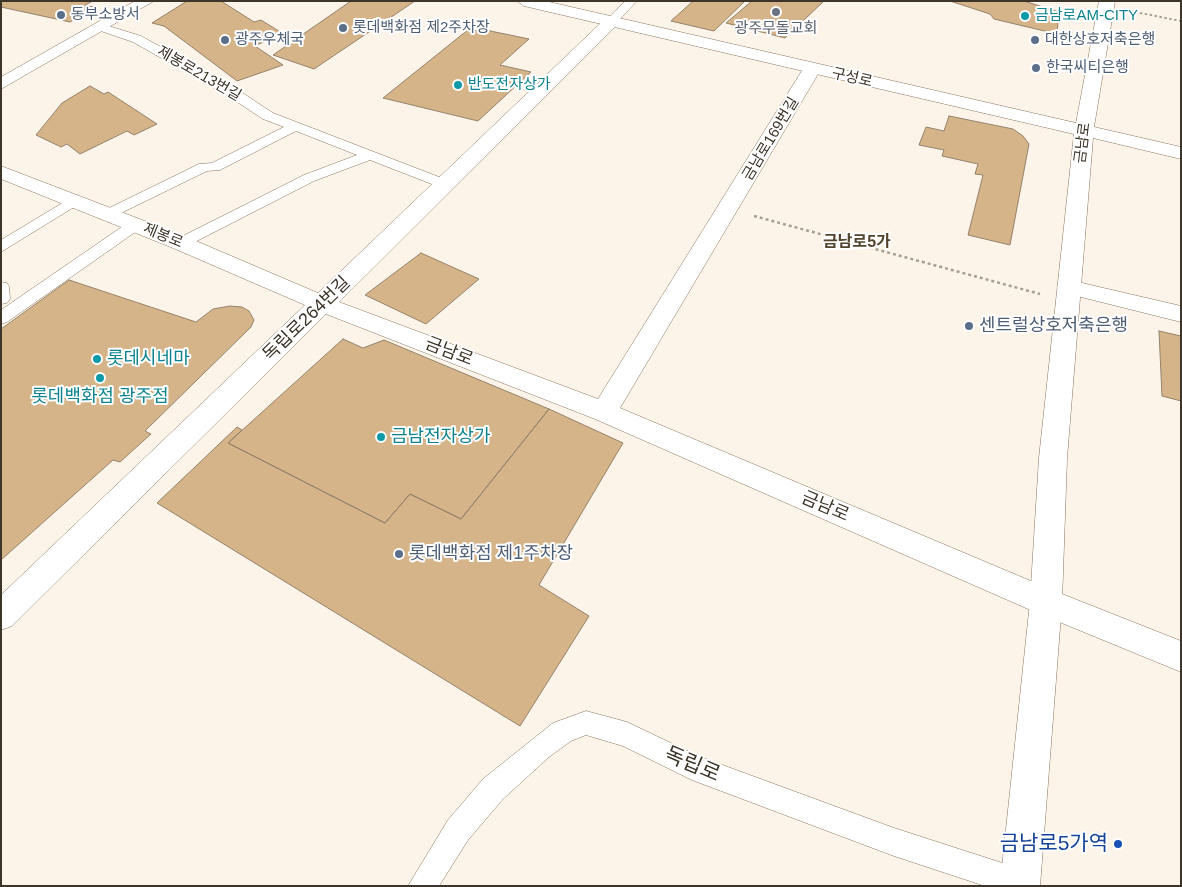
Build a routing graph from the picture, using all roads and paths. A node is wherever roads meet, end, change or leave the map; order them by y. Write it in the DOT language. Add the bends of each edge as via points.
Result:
graph roads {
  1 [pos="147,1"];
  2 [pos="524,1"];
  3 [pos="632,1"];
  4 [pos="1106,4"];
  5 [pos="1181,21"];
  6 [pos="612,22"];
  7 [pos="99,27"];
  8 [pos="812,69"];
  9 [pos="1,84"];
  10 [pos="296,126"];
  11 [pos="1084,130"];
  12 [pos="1181,153"];
  13 [pos="368,156"];
  14 [pos="1,172"];
  15 [pos="447,185"];
  16 [pos="74,201"];
  17 [pos="729,209"];
  18 [pos="108,214"];
  19 [pos="135,225"];
  20 [pos="181,242"];
  21 [pos="1,247"];
  22 [pos="1,287"];
  23 [pos="1069,294"];
  24 [pos="1,299"];
  25 [pos="322,304"];
  26 [pos="1181,314"];
  27 [pos="1,318"];
  28 [pos="604,412"];
  29 [pos="1046,602"];
  30 [pos="1,616"];
  31 [pos="1181,657"];
  32 [pos="1020,884"];
  33 [pos="422,886"];
  1 -- 7 [label="street"];
  2 -- 6 [label="street, 구성로"];
  3 -- 6 [label="lane"];
  4 -- 5 [label="path"];
  4 -- 11 [label="street, 금남로"];
  6 -- 8 [label="street, 구성로"];
  6 -- 15 [label="street, 독립로264번길"];
  7 -- 9 [label="street"];
  7 -- 10 [label="lane, 제봉로213번길" via="137,39 268,116"];
  8 -- 11 [label="street, 구성로"];
  8 -- 17 [label="street, 금남로169번길"];
  10 -- 13 [label="lane, 제봉로213번길"];
  10 -- 18 [label="lane" via="215,167 204,167"];
  11 -- 12 [label="street, 구성로"];
  11 -- 23 [label="street, 금남로"];
  13 -- 15 [label="lane, 제봉로213번길"];
  13 -- 20 [label="lane" via="309,178"];
  14 -- 16 [label="street, 제봉로"];
  15 -- 25 [label="street, 독립로264번길"];
  16 -- 18 [label="street, 제봉로"];
  16 -- 21 [label="lane"];
  17 -- 23 [label="path"];
  17 -- 28 [label="street"];
  18 -- 19 [label="street, 제봉로"];
  19 -- 20 [label="street, 제봉로"];
  19 -- 27 [label="lane"];
  20 -- 25 [label="street, 제봉로"];
  22 -- 24 [label="lane"];
  23 -- 26 [label="street"];
  23 -- 29 [label="street, 금남로" via="1053,458"];
  25 -- 28 [label="street, 금남로"];
  25 -- 30 [label="street, 독립로264번길"];
  28 -- 29 [label="street, 금남로"];
  29 -- 31 [label="street, 금남로"];
  29 -- 32 [label="street, 금남로"];
  32 -- 33 [label="lane, 독립로" via="894,842 702,771 627,735 586,723 554,737 493,789 458,830"];
}
